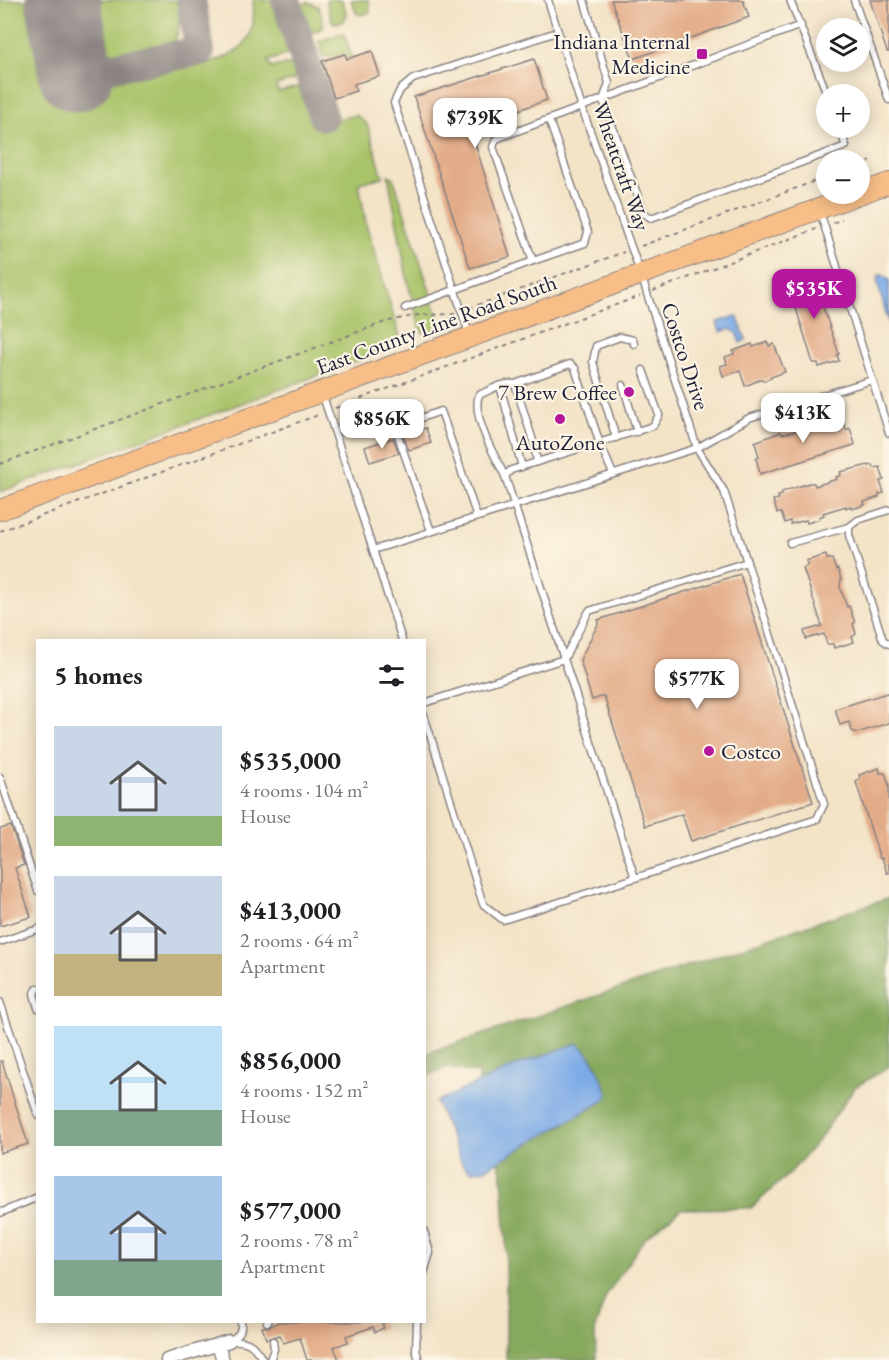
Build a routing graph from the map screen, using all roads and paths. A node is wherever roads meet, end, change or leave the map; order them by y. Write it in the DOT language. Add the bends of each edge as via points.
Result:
graph roads {
  1 [pos="548,0"];
  2 [pos="584,0"];
  3 [pos="790,0"];
  4 [pos="854,0"];
  5 [pos="801,25"];
  6 [pos="557,32"];
  7 [pos="823,84"];
  8 [pos="887,87"];
  9 [pos="603,100"];
  10 [pos="889,100"];
  11 [pos="582,108"];
  12 [pos="549,120"];
  13 [pos="843,138"];
  14 [pos="816,181"];
  15 [pos="889,183"];
  16 [pos="822,218"];
  17 [pos="842,219"];
  18 [pos="631,249"];
  19 [pos="532,261"];
  20 [pos="641,274"];
  21 [pos="454,290"];
  22 [pos="647,293"];
  23 [pos="405,308"];
  24 [pos="461,311"];
  25 [pos="470,337"];
  26 [pos="634,344"];
  27 [pos="643,370"];
  28 [pos="872,380"];
  29 [pos="515,384"];
  30 [pos="500,386"];
  31 [pos="623,386"];
  32 [pos="322,392"];
  33 [pos="328,411"];
  34 [pos="637,432"];
  35 [pos="889,434"];
  36 [pos="616,438"];
  37 [pos="600,444"];
  38 [pos="697,448"];
  39 [pos="537,462"];
  40 [pos="0,464"];
  41 [pos="522,466"];
  42 [pos="613,474"];
  43 [pos="505,476"];
  44 [pos="514,505"];
  45 [pos="0,510"];
  46 [pos="889,510"];
  47 [pos="477,517"];
  48 [pos="849,527"];
  49 [pos="0,531"];
  50 [pos="431,531"];
  51 [pos="790,543"];
  52 [pos="374,550"];
  53 [pos="747,562"];
  54 [pos="402,639"];
  55 [pos="889,644"];
  56 [pos="564,659"];
  57 [pos="426,702"];
  58 [pos="426,721"];
  59 [pos="0,777"];
  60 [pos="635,879"];
  61 [pos="36,885"];
  62 [pos="36,930"];
  63 [pos="0,942"];
  64 [pos="0,1002"];
  65 [pos="36,1109"];
  66 [pos="36,1198"];
  67 [pos="0,1213"];
  68 [pos="426,1238"];
  69 [pos="426,1266"];
  70 [pos="241,1323"];
  71 [pos="417,1323"];
  72 [pos="273,1341"];
  73 [pos="223,1343"];
  74 [pos="167,1360"];
  75 [pos="223,1360"];
  76 [pos="263,1360"];
  77 [pos="270,1360"];
  78 [pos="419,1360"];
  1 -- 6 [label="lane, Wheatcraft Way"];
  2 -- 9 [label="lane" via="609,83"];
  3 -- 5 [label="lane"];
  4 -- 8 [label="lane"];
  5 -- 7 [label="lane"];
  5 -- 9 [label="lane"];
  6 -- 11 [label="lane, Wheatcraft Way"];
  6 -- 21 [label="lane" via="413,79 400,90 394,103"];
  8 -- 10 [label="lane"];
  9 -- 11 [label="lane"];
  9 -- 13 [label="lane" via="644,213 651,218 846,146"];
  11 -- 12 [label="lane"];
  11 -- 18 [label="lane, Wheatcraft Way"];
  12 -- 19 [label="lane" via="496,139 493,147"];
  12 -- 19 [label="lane" via="588,232 585,243"];
  14 -- 18 [label="path"];
  15 -- 16 [label="main road, East County Line Road South"];
  16 -- 17 [label="path"];
  16 -- 20 [label="main road, East County Line Road South"];
  16 -- 22 [label="path"];
  16 -- 28 [label="lane"];
  18 -- 20 [label="lane, Wheatcraft Way"];
  18 -- 24 [label="path"];
  19 -- 21 [label="lane"];
  20 -- 22 [label="lane, Costco Drive"];
  20 -- 25 [label="main road, East County Line Road South"];
  21 -- 23 [label="lane"];
  21 -- 24 [label="lane"];
  22 -- 33 [label="path"];
  22 -- 38 [label="lane, Costco Drive"];
  24 -- 25 [label="lane"];
  24 -- 40 [label="path" via="385,322"];
  25 -- 32 [label="main road, East County Line Road South"];
  26 -- 36 [label="lane" via="633,340 620,337 596,346 592,362"];
  27 -- 34 [label="lane" via="659,415 653,426"];
  28 -- 35 [label="lane"];
  28 -- 38 [label="lane" via="749,418"];
  29 -- 30 [label="lane"];
  29 -- 37 [label="lane" via="570,364"];
  29 -- 39 [label="lane"];
  30 -- 41 [label="lane"];
  30 -- 43 [label="lane" via="480,395 476,402"];
  31 -- 34 [label="lane"];
  32 -- 33 [label="lane"];
  32 -- 45 [label="main road, East County Line Road South"];
  33 -- 49 [label="path"];
  33 -- 52 [label="lane"];
  34 -- 36 [label="lane"];
  36 -- 37 [label="lane"];
  37 -- 39 [label="lane"];
  37 -- 42 [label="lane"];
  38 -- 42 [label="lane"];
  38 -- 53 [label="lane, Costco Drive" via="724,491"];
  39 -- 41 [label="lane"];
  41 -- 43 [label="lane"];
  42 -- 44 [label="lane"];
  43 -- 44 [label="lane"];
  44 -- 47 [label="lane"];
  44 -- 56 [label="lane"];
  46 -- 48 [label="lane"];
  47 -- 50 [label="lane"];
  47 -- 50 [label="lane" via="441,411 395,426"];
  48 -- 51 [label="lane"];
  48 -- 55 [label="lane" via="883,640"];
  50 -- 52 [label="lane"];
  52 -- 54 [label="lane"];
  53 -- 56 [label="lane" via="589,611"];
  53 -- 60 [label="lane, Costco Drive" via="824,804 817,819"];
  56 -- 57 [label="lane"];
  56 -- 60 [label="lane"];
  58 -- 60 [label="lane, Costco Drive" via="483,904 503,920"];
  59 -- 61 [label="lane"];
  62 -- 63 [label="lane"];
  64 -- 65 [label="lane"];
  66 -- 67 [label="lane"];
  68 -- 69 [label="lane" via="430,1253"];
  70 -- 73 [label="lane" via="238,1335"];
  71 -- 78 [label="lane"];
  72 -- 77 [label="lane"];
  73 -- 74 [label="street"];
  73 -- 75 [label="street"];
  73 -- 76 [label="lane" via="249,1343"];
}
